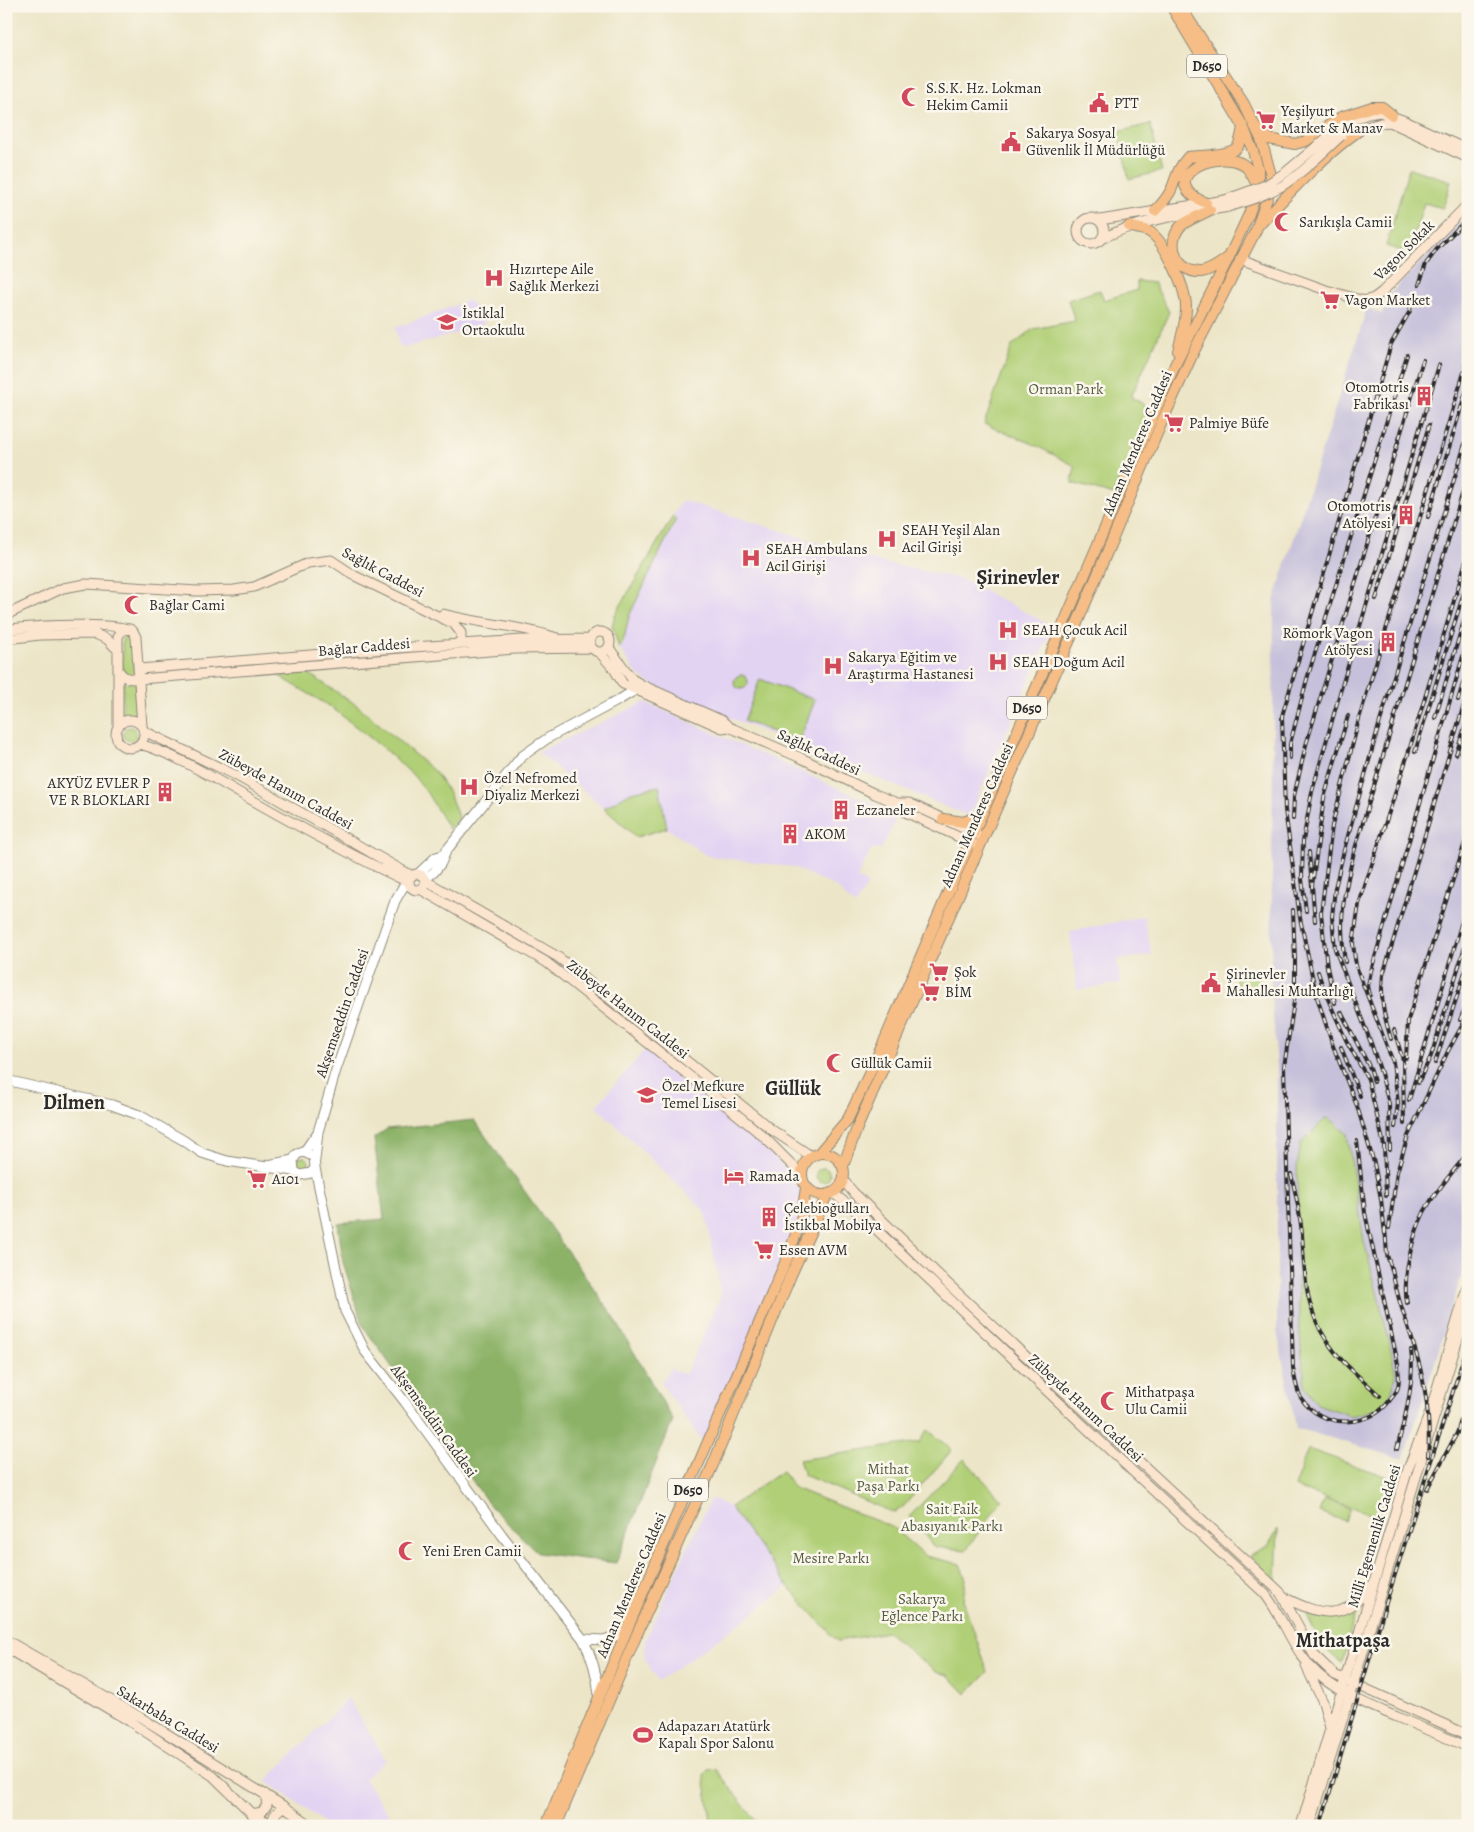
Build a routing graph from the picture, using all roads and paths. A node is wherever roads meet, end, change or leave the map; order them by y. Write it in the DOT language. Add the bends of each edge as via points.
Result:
graph roads {
  1 [pos="1171,6"];
  2 [pos="1180,6"];
  3 [pos="1244,104"];
  4 [pos="1392,115"];
  5 [pos="1243,126"];
  6 [pos="1362,129"];
  7 [pos="1338,134"];
  8 [pos="1468,150"];
  9 [pos="1468,158"];
  10 [pos="1258,186"];
  11 [pos="1468,204"];
  12 [pos="1208,207"];
  13 [pos="1155,211"];
  14 [pos="1100,220"];
  15 [pos="1129,226"];
  16 [pos="1256,230"];
  17 [pos="1103,238"];
  18 [pos="1229,257"];
  19 [pos="1240,259"];
  20 [pos="1175,365"];
  21 [pos="423,609"];
  22 [pos="6,615"];
  23 [pos="6,630"];
  24 [pos="132,630"];
  25 [pos="6,639"];
  26 [pos="564,640"];
  27 [pos="590,644"];
  28 [pos="456,645"];
  29 [pos="609,648"];
  30 [pos="118,650"];
  31 [pos="600,653"];
  32 [pos="138,669"];
  33 [pos="118,670"];
  34 [pos="140,679"];
  35 [pos="639,688"];
  36 [pos="118,726"];
  37 [pos="143,728"];
  38 [pos="140,744"];
  39 [pos="897,803"];
  40 [pos="982,814"];
  41 [pos="943,819"];
  42 [pos="949,833"];
  43 [pos="972,838"];
  44 [pos="982,842"];
  45 [pos="961,864"];
  46 [pos="416,882"];
  47 [pos="6,1080"];
  48 [pos="318,1132"];
  49 [pos="304,1152"];
  50 [pos="815,1155"];
  51 [pos="293,1160"];
  52 [pos="315,1164"];
  53 [pos="264,1166"];
  54 [pos="843,1166"];
  55 [pos="294,1171"];
  56 [pos="802,1175"];
  57 [pos="304,1176"];
  58 [pos="844,1180"];
  59 [pos="806,1188"];
  60 [pos="319,1191"];
  61 [pos="830,1194"];
  62 [pos="1468,1284"];
  63 [pos="1468,1306"];
  64 [pos="1375,1582"];
  65 [pos="1283,1598"];
  66 [pos="626,1632"];
  67 [pos="583,1639"];
  68 [pos="6,1640"];
  69 [pos="6,1648"];
  70 [pos="1302,1657"];
  71 [pos="1350,1682"];
  72 [pos="1346,1694"];
  73 [pos="599,1695"];
  74 [pos="1331,1729"];
  75 [pos="1468,1736"];
  76 [pos="1468,1747"];
  77 [pos="566,1791"];
  78 [pos="264,1794"];
  79 [pos="285,1806"];
  80 [pos="252,1814"];
  81 [pos="273,1825"];
  82 [pos="312,1826"];
  83 [pos="538,1826"];
  84 [pos="546,1826"];
  85 [pos="556,1826"];
  86 [pos="563,1826"];
  87 [pos="1301,1826"];
  88 [pos="1310,1826"];
  1 -- 5 [label="main road, D650"];
  2 -- 3 [label="main road"];
  3 -- 4 [label="main road" via="1269,139 1295,144 1306,141 1341,117 1356,111 1382,107"];
  3 -- 16 [label="main road" via="1261,139 1271,175 1268,196"];
  4 -- 7 [label="main road" via="1368,114 1354,119"];
  4 -- 8 [label="main road"];
  5 -- 10 [label="main road, D650" via="1258,169"];
  5 -- 13 [label="main road" via="1238,146 1232,152 1188,157 1180,166 1171,190"];
  6 -- 7 [label="main road"];
  6 -- 9 [label="main road" via="1390,122"];
  6 -- 16 [label="main road" via="1290,192"];
  7 -- 12 [label="main road, bridge" via="1266,185 1227,203"];
  10 -- 12 [label="main road" via="1242,164 1219,160 1204,162 1192,169 1184,182 1189,194"];
  10 -- 18 [label="main road, D650"];
  11 -- 19 [label="main road, Vagon Sokak" via="1382,292 1364,301"];
  12 -- 13 [label="main road"];
  12 -- 15 [label="main road"];
  12 -- 18 [label="main road" via="1180,226 1173,239 1178,262 1189,270 1200,272"];
  13 -- 14 [label="main road"];
  14 -- 17 [label="main road" via="1105,230"];
  14 -- 17 [label="main road" via="1094,217 1085,219 1079,225 1078,234 1087,244"];
  15 -- 17 [label="main road"];
  15 -- 20 [label="main road" via="1148,232 1161,245 1179,276 1186,310"];
  16 -- 19 [label="main road, Adnan Menderes Caddesi"];
  18 -- 20 [label="main road, Adnan Menderes Caddesi / D650"];
  19 -- 44 [label="main road, Adnan Menderes Caddesi" via="1161,424"];
  20 -- 40 [label="main road, Adnan Menderes Caddesi / D650"];
  21 -- 22 [label="main road, Sağlık Caddesi" via="355,576 331,560 308,563 254,587 234,590 86,584 63,588"];
  21 -- 26 [label="main road, Sağlık Caddesi"];
  21 -- 28 [label="main road, Sağlık Caddesi" via="459,628 462,640"];
  23 -- 24 [label="main road" via="86,626"];
  24 -- 30 [label="main road" via="122,630 118,637"];
  24 -- 32 [label="main road" via="136,637"];
  25 -- 30 [label="main road" via="96,634"];
  26 -- 27 [label="main road, Sağlık Caddesi"];
  26 -- 28 [label="main road, Sağlık Caddesi"];
  27 -- 29 [label="main road" via="596,632 606,634"];
  27 -- 31 [label="main road"];
  27 -- 34 [label="main road, Bağlar Caddesi"];
  28 -- 32 [label="main road, Bağlar Caddesi"];
  29 -- 31 [label="main road"];
  29 -- 35 [label="main road, Sağlık Caddesi"];
  30 -- 33 [label="main road"];
  31 -- 35 [label="main road, Sağlık Caddesi" via="623,684"];
  32 -- 34 [label="main road"];
  33 -- 34 [label="main road" via="127,679"];
  33 -- 36 [label="main road"];
  34 -- 37 [label="main road"];
  35 -- 39 [label="main road, Sağlık Caddesi" via="721,720 729,727"];
  35 -- 46 [label="street, Akşemseddin Caddesi" via="548,738 521,757 443,855 434,872"];
  36 -- 37 [label="main road" via="129,720"];
  36 -- 38 [label="main road" via="115,735 122,746 131,748"];
  37 -- 38 [label="main road"];
  37 -- 46 [label="main road, Zübeyde Hanım Caddesi" via="251,783"];
  38 -- 46 [label="main road, Zübeyde Hanım Caddesi" via="196,768 356,856"];
  39 -- 41 [label="main road, Sağlık Caddesi" via="909,803"];
  39 -- 42 [label="main road, Sağlık Caddesi" via="905,812"];
  40 -- 41 [label="main road, Adnan Menderes Caddesi" via="964,822"];
  40 -- 43 [label="main road, Adnan Menderes Caddesi / D650"];
  41 -- 43 [label="main road, Sağlık Caddesi"];
  42 -- 43 [label="main road, Sağlık Caddesi"];
  42 -- 45 [label="main road" via="962,844"];
  43 -- 44 [label="main road, Sağlık Caddesi"];
  43 -- 45 [label="main road, Adnan Menderes Caddesi / D650"];
  44 -- 54 [label="main road, Adnan Menderes Caddesi"];
  45 -- 50 [label="main road, Adnan Menderes Caddesi / D650" via="855,1107 838,1132"];
  46 -- 48 [label="street, Akşemseddin Caddesi" via="402,888 395,904 336,1070"];
  46 -- 50 [label="main road, Zübeyde Hanım Caddesi" via="558,957 772,1130"];
  46 -- 56 [label="main road, Zübeyde Hanım Caddesi" via="546,962 730,1108"];
  47 -- 53 [label="street" via="112,1105 139,1115 202,1153 227,1162"];
  48 -- 49 [label="street"];
  48 -- 52 [label="street, Akşemseddin Caddesi"];
  49 -- 51 [label="street"];
  49 -- 52 [label="street" via="311,1154"];
  50 -- 54 [label="main road" via="830,1154 837,1157"];
  50 -- 56 [label="main road" via="805,1162"];
  51 -- 53 [label="street"];
  51 -- 55 [label="street"];
  52 -- 57 [label="street" via="311,1174"];
  52 -- 60 [label="street, Akşemseddin Caddesi"];
  53 -- 55 [label="street"];
  54 -- 58 [label="main road"];
  55 -- 57 [label="street"];
  56 -- 59 [label="main road"];
  57 -- 60 [label="street"];
  58 -- 61 [label="main road"];
  58 -- 65 [label="main road, Zübeyde Hanım Caddesi" via="948,1284 1238,1552"];
  59 -- 61 [label="main road" via="818,1195"];
  59 -- 66 [label="main road, Adnan Menderes Caddesi / D650" via="801,1220 788,1256"];
  60 -- 67 [label="street, Akşemseddin Caddesi" via="346,1311 365,1351"];
  61 -- 70 [label="main road, Zübeyde Hanım Caddesi" via="861,1215 1265,1594 1275,1606"];
  61 -- 77 [label="main road, Adnan Menderes Caddesi" via="791,1275 712,1467"];
  62 -- 64 [label="main road, Milli Egemenlik Caddesi"];
  63 -- 71 [label="main road, Milli Egemenlik Caddesi"];
  64 -- 65 [label="main road, Zübeyde Hanım Caddesi" via="1361,1599 1334,1613 1318,1612"];
  64 -- 71 [label="main road, Milli Egemenlik Caddesi"];
  65 -- 71 [label="main road, Zübeyde Hanım Caddesi" via="1314,1655 1335,1675"];
  66 -- 67 [label="street" via="604,1640"];
  66 -- 73 [label="main road, Adnan Menderes Caddesi / D650"];
  67 -- 73 [label="street, Akşemseddin Caddesi" via="597,1673"];
  68 -- 78 [label="main road, Sakarbaba Caddesi" via="140,1717"];
  69 -- 80 [label="main road, Sakarbaba Caddesi" via="129,1721 213,1776"];
  70 -- 72 [label="main road, Zübeyde Hanım Caddesi" via="1316,1673"];
  70 -- 74 [label="main road, Zübeyde Hanım Caddesi" via="1323,1702"];
  71 -- 72 [label="main road, Milli Egemenlik Caddesi"];
  71 -- 75 [label="main road, Zübeyde Hanım Caddesi"];
  72 -- 74 [label="main road, Milli Egemenlik Caddesi"];
  72 -- 76 [label="main road, Zübeyde Hanım Caddesi"];
  72 -- 88 [label="main road, Milli Egemenlik Caddesi"];
  73 -- 77 [label="main road, Adnan Menderes Caddesi / D650"];
  74 -- 87 [label="main road, Milli Egemenlik Caddesi"];
  77 -- 83 [label="main road" via="551,1801"];
  77 -- 84 [label="main road, Adnan Menderes Caddesi / D650"];
  77 -- 85 [label="main road, Adnan Menderes Caddesi"];
  77 -- 86 [label="main road" via="570,1808"];
  78 -- 79 [label="main road, Sakarbaba Caddesi"];
  78 -- 80 [label="main road" via="267,1805 262,1812"];
  79 -- 81 [label="main road" via="276,1811"];
  79 -- 82 [label="main road, Sakarbaba Caddesi"];
  80 -- 81 [label="main road, Sakarbaba Caddesi"];
}
